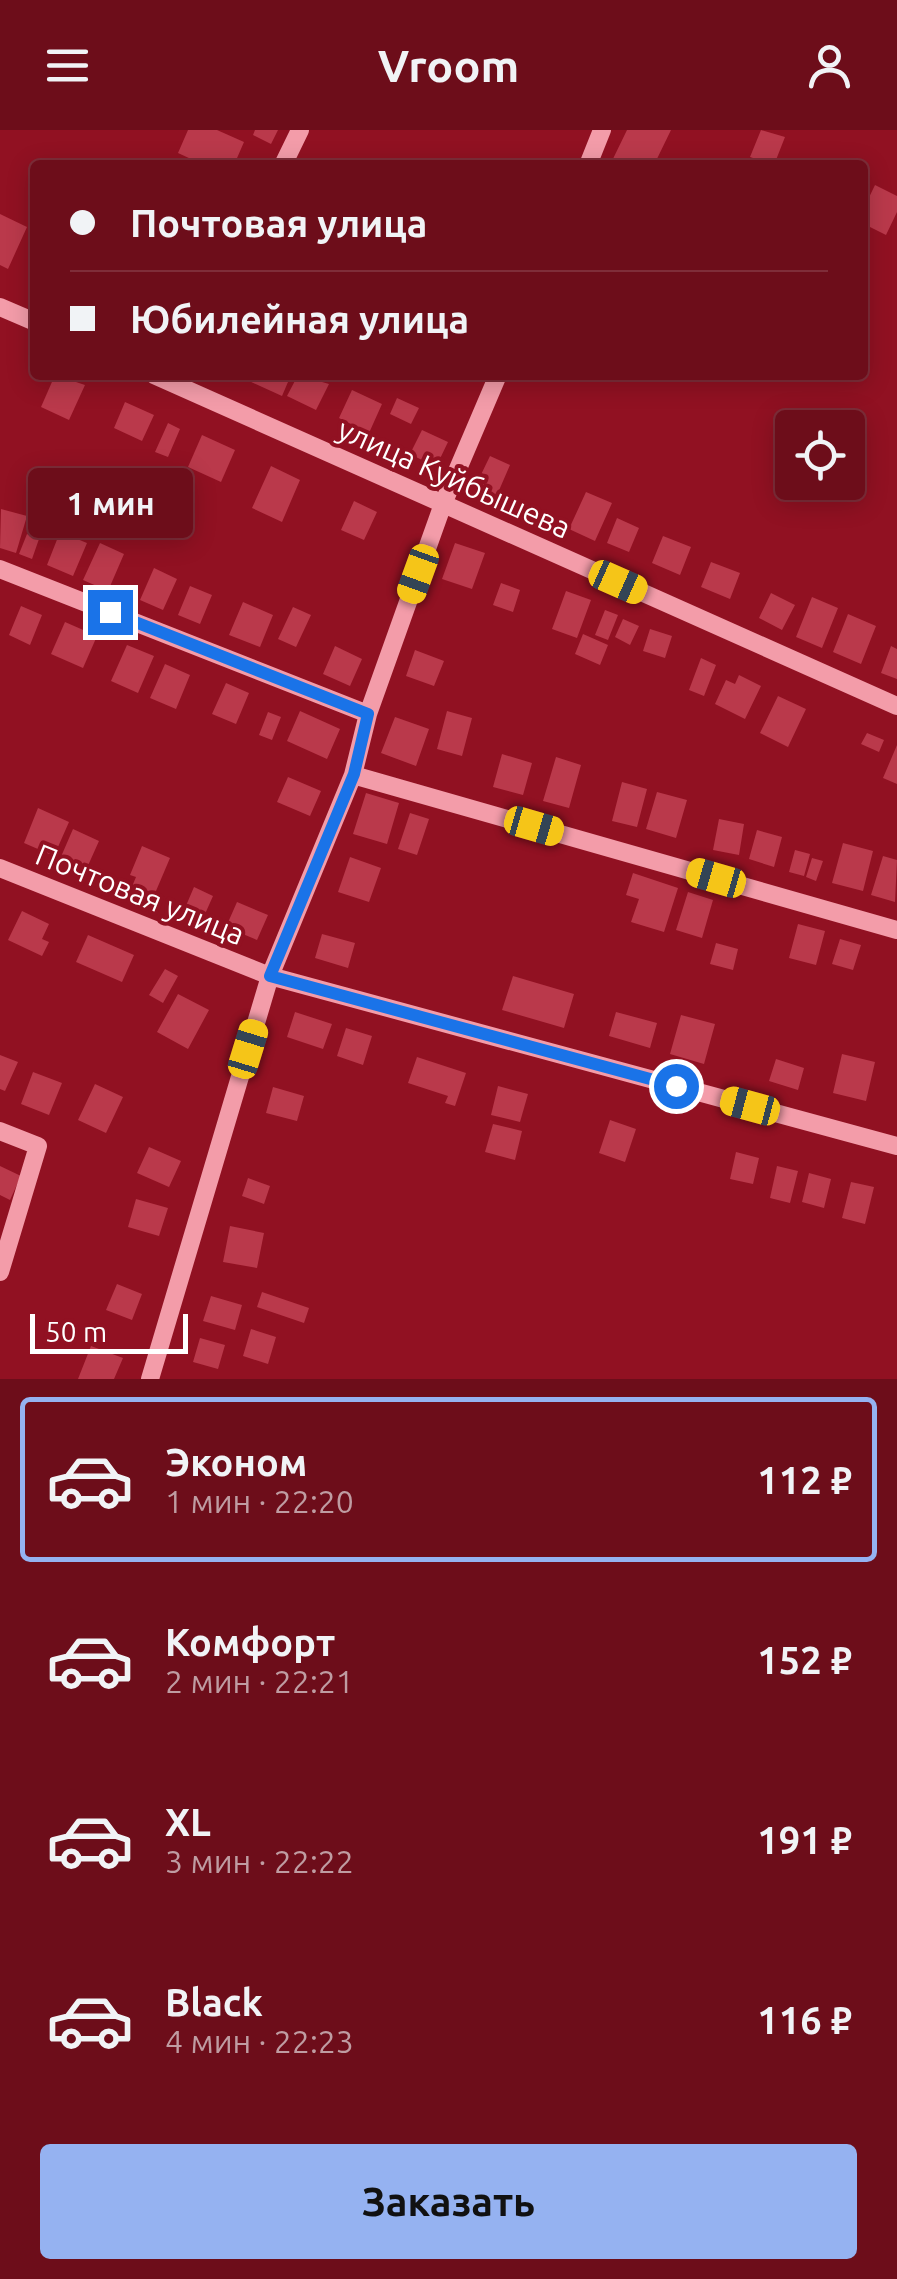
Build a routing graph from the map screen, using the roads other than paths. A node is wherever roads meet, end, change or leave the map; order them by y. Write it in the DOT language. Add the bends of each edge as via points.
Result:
graph roads {
  1 [pos="300,130"];
  2 [pos="602,130"];
  3 [pos="285,160"];
  4 [pos="590,160"];
  5 [pos="0,306"];
  6 [pos="30,320"];
  7 [pos="165,380"];
  8 [pos="496,380"];
  9 [pos="443,504"];
  10 [pos="0,569"];
  11 [pos="897,706"];
  12 [pos="368,714"];
  13 [pos="354,774"];
  14 [pos="0,868"];
  15 [pos="897,930"];
  16 [pos="270,976"];
  17 [pos="0,1131"];
  18 [pos="897,1146"];
  19 [pos="0,1272"];
  20 [pos="150,1379"];
  1 -- 3 [label="street"];
  2 -- 4 [label="street"];
  5 -- 6 [label="street"];
  7 -- 9 [label="street, улица Куйбышева"];
  8 -- 9 [label="street"];
  9 -- 11 [label="street, улица Куйбышева"];
  9 -- 12 [label="street"];
  10 -- 12 [label="street"];
  12 -- 13 [label="street"];
  13 -- 15 [label="street"];
  13 -- 16 [label="street"];
  14 -- 16 [label="street, Почтовая улица"];
  16 -- 18 [label="street, Почтовая улица"];
  16 -- 20 [label="street"];
  17 -- 19 [label="street" via="38,1146"];
}
